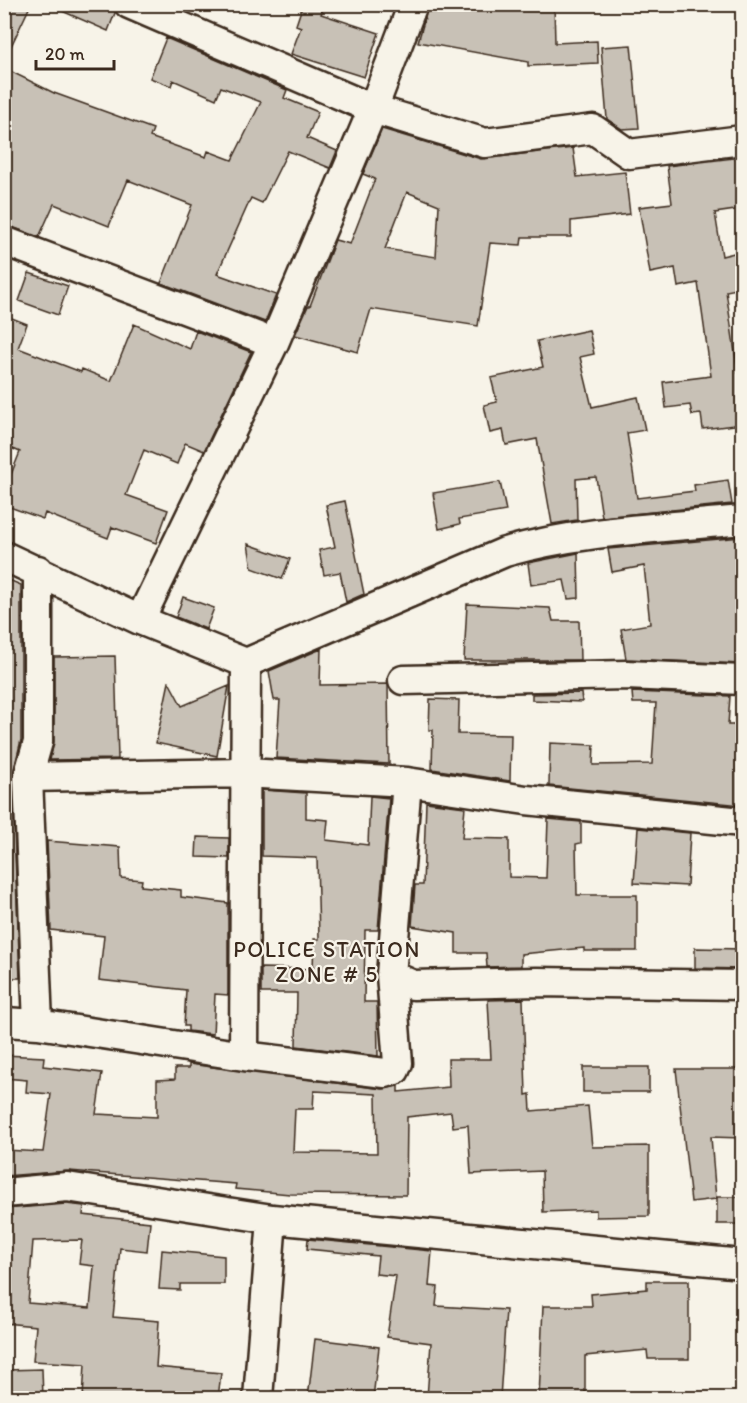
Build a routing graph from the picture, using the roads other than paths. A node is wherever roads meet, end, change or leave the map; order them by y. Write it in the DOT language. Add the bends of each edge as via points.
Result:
graph roads {
  1 [pos="129,4"];
  2 [pos="413,4"];
  3 [pos="373,109"];
  4 [pos="742,140"];
  5 [pos="4,241"];
  6 [pos="274,343"];
  7 [pos="742,520"];
  8 [pos="4,555"];
  9 [pos="38,570"];
  10 [pos="140,620"];
  11 [pos="246,663"];
  12 [pos="404,680"];
  13 [pos="742,680"];
  14 [pos="245,772"];
  15 [pos="28,777"];
  16 [pos="407,782"];
  17 [pos="742,822"];
  18 [pos="391,975"];
  19 [pos="742,985"];
  20 [pos="4,1022"];
  21 [pos="38,1024"];
  22 [pos="244,1056"];
  23 [pos="4,1193"];
  24 [pos="272,1220"];
  25 [pos="742,1264"];
  26 [pos="258,1398"];
  1 -- 3 [label="street"];
  2 -- 3 [label="street"];
  3 -- 4 [label="street" via="485,143 593,129 629,154"];
  3 -- 6 [label="street"];
  5 -- 6 [label="street"];
  6 -- 10 [label="street"];
  7 -- 11 [label="street" via="532,544"];
  8 -- 9 [label="street"];
  9 -- 10 [label="street"];
  9 -- 15 [label="street" via="38,742"];
  10 -- 11 [label="street"];
  11 -- 14 [label="street"];
  12 -- 13 [label="street" via="626,675"];
  14 -- 15 [label="street"];
  14 -- 16 [label="street"];
  14 -- 22 [label="street"];
  15 -- 21 [label="street"];
  16 -- 17 [label="street" via="526,800"];
  16 -- 18 [label="street"];
  18 -- 19 [label="street" via="413,985"];
  18 -- 22 [label="street" via="398,1063 395,1070 385,1073"];
  20 -- 21 [label="street"];
  21 -- 22 [label="street"];
  23 -- 24 [label="street" via="67,1187"];
  24 -- 25 [label="street"];
  24 -- 26 [label="street"];
}
